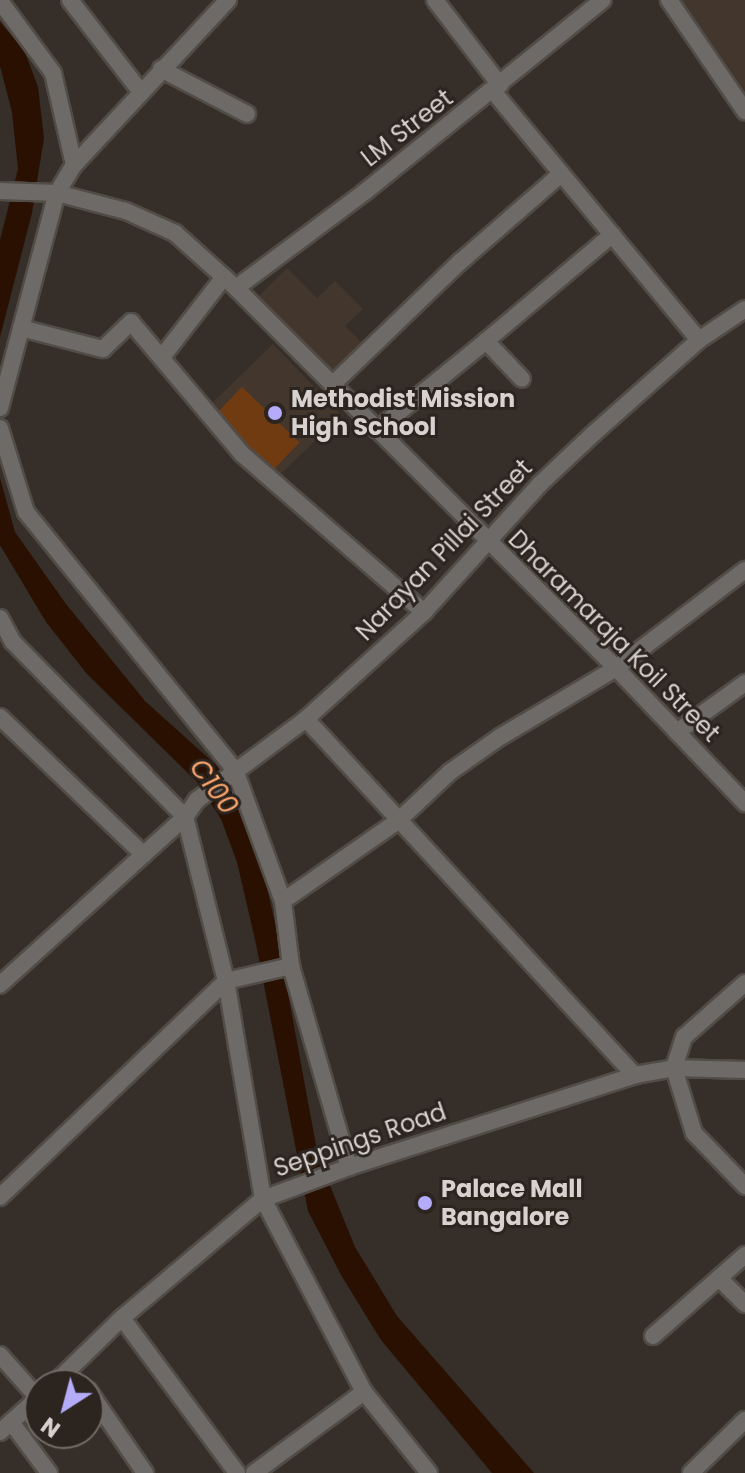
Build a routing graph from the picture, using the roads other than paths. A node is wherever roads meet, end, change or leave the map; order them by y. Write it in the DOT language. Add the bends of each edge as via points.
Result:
graph roads {
  1 [pos="70,0"];
  2 [pos="435,0"];
  3 [pos="603,0"];
  4 [pos="669,0"];
  5 [pos="0,1"];
  6 [pos="220,3"];
  7 [pos="161,69"];
  8 [pos="496,88"];
  9 [pos="140,91"];
  10 [pos="745,111"];
  11 [pos="247,114"];
  12 [pos="74,165"];
  13 [pos="561,174"];
  14 [pos="3,191"];
  15 [pos="57,193"];
  16 [pos="612,235"];
  17 [pos="230,283"];
  18 [pos="745,309"];
  19 [pos="21,328"];
  20 [pos="699,340"];
  21 [pos="486,341"];
  22 [pos="162,357"];
  23 [pos="522,379"];
  24 [pos="332,385"];
  25 [pos="0,408"];
  26 [pos="0,428"];
  27 [pos="377,430"];
  28 [pos="488,542"];
  29 [pos="745,570"];
  30 [pos="424,612"];
  31 [pos="0,618"];
  32 [pos="13,642"];
  33 [pos="0,655"];
  34 [pos="616,668"];
  35 [pos="745,683"];
  36 [pos="0,717"];
  37 [pos="306,719"];
  38 [pos="677,732"];
  39 [pos="231,773"];
  40 [pos="745,803"];
  41 [pos="185,817"];
  42 [pos="399,820"];
  43 [pos="144,855"];
  44 [pos="283,901"];
  45 [pos="291,966"];
  46 [pos="226,981"];
  47 [pos="745,983"];
  48 [pos="0,985"];
  49 [pos="674,1068"];
  50 [pos="745,1070"];
  51 [pos="635,1075"];
  52 [pos="349,1167"];
  53 [pos="745,1186"];
  54 [pos="0,1197"];
  55 [pos="263,1199"];
  56 [pos="745,1255"];
  57 [pos="719,1278"];
  58 [pos="745,1304"];
  59 [pos="122,1318"];
  60 [pos="653,1336"];
  61 [pos="0,1355"];
  62 [pos="72,1367"];
  63 [pos="24,1381"];
  64 [pos="364,1392"];
  65 [pos="24,1411"];
  66 [pos="104,1413"];
  67 [pos="745,1420"];
  68 [pos="6,1427"];
  69 [pos="49,1473"];
  70 [pos="145,1473"];
  71 [pos="237,1473"];
  72 [pos="254,1473"];
  73 [pos="429,1473"];
  74 [pos="691,1473"];
  1 -- 9 [label="street"];
  2 -- 8 [label="street"];
  3 -- 8 [label="street, LM Street"];
  4 -- 10 [label="street"];
  5 -- 12 [label="street" via="53,73"];
  6 -- 7 [label="street"];
  7 -- 9 [label="street"];
  7 -- 11 [label="street"];
  8 -- 13 [label="street"];
  8 -- 17 [label="street, LM Street"];
  9 -- 12 [label="street"];
  12 -- 15 [label="street"];
  13 -- 16 [label="street"];
  13 -- 24 [label="street"];
  14 -- 15 [label="street, Dharamaraja Koil Street"];
  15 -- 17 [label="street, Dharamaraja Koil Street" via="126,211 175,233"];
  15 -- 19 [label="street"];
  16 -- 20 [label="street"];
  16 -- 21 [label="street"];
  17 -- 22 [label="street, LM Street"];
  17 -- 24 [label="street, Dharamaraja Koil Street"];
  18 -- 20 [label="street, Narayan Pillai Street"];
  19 -- 22 [label="street" via="103,349 131,322"];
  19 -- 25 [label="street"];
  20 -- 28 [label="street, Narayan Pillai Street" via="582,444"];
  21 -- 23 [label="street"];
  21 -- 27 [label="street"];
  22 -- 30 [label="street" via="242,454"];
  24 -- 27 [label="street, Dharamaraja Koil Street"];
  26 -- 39 [label="street" via="26,512"];
  27 -- 28 [label="street, Dharamaraja Koil Street"];
  28 -- 30 [label="street, Narayan Pillai Street"];
  28 -- 34 [label="street, Dharamaraja Koil Street"];
  29 -- 34 [label="street"];
  30 -- 37 [label="street, Narayan Pillai Street"];
  31 -- 32 [label="street"];
  32 -- 33 [label="street"];
  32 -- 41 [label="street"];
  34 -- 38 [label="street, Dharamaraja Koil Street"];
  34 -- 42 [label="street" via="450,772"];
  35 -- 38 [label="street"];
  36 -- 43 [label="street"];
  37 -- 39 [label="street, Narayan Pillai Street"];
  37 -- 42 [label="street"];
  38 -- 40 [label="street, Dharamaraja Koil Street"];
  39 -- 41 [label="street, Narayan Pillai Street"];
  39 -- 44 [label="street"];
  41 -- 43 [label="street, Narayan Pillai Street"];
  41 -- 46 [label="street"];
  42 -- 44 [label="street"];
  42 -- 51 [label="street"];
  43 -- 48 [label="street, Narayan Pillai Street"];
  44 -- 45 [label="street"];
  45 -- 46 [label="street"];
  45 -- 52 [label="street"];
  46 -- 54 [label="street"];
  46 -- 55 [label="street"];
  47 -- 49 [label="street" via="684,1037"];
  49 -- 50 [label="street, Seppings Road"];
  49 -- 51 [label="street, Seppings Road"];
  49 -- 53 [label="street" via="694,1133"];
  51 -- 52 [label="street, Seppings Road"];
  52 -- 55 [label="street, Seppings Road"];
  55 -- 59 [label="street, Seppings Road"];
  55 -- 64 [label="street"];
  56 -- 57 [label="street"];
  57 -- 58 [label="street"];
  57 -- 60 [label="street"];
  59 -- 62 [label="street, Seppings Road"];
  59 -- 71 [label="street"];
  61 -- 63 [label="street"];
  64 -- 72 [label="street"];
  64 -- 73 [label="street"];
  65 -- 68 [label="street"];
  66 -- 70 [label="street"];
  67 -- 74 [label="street"];
  68 -- 69 [label="street"];
}
